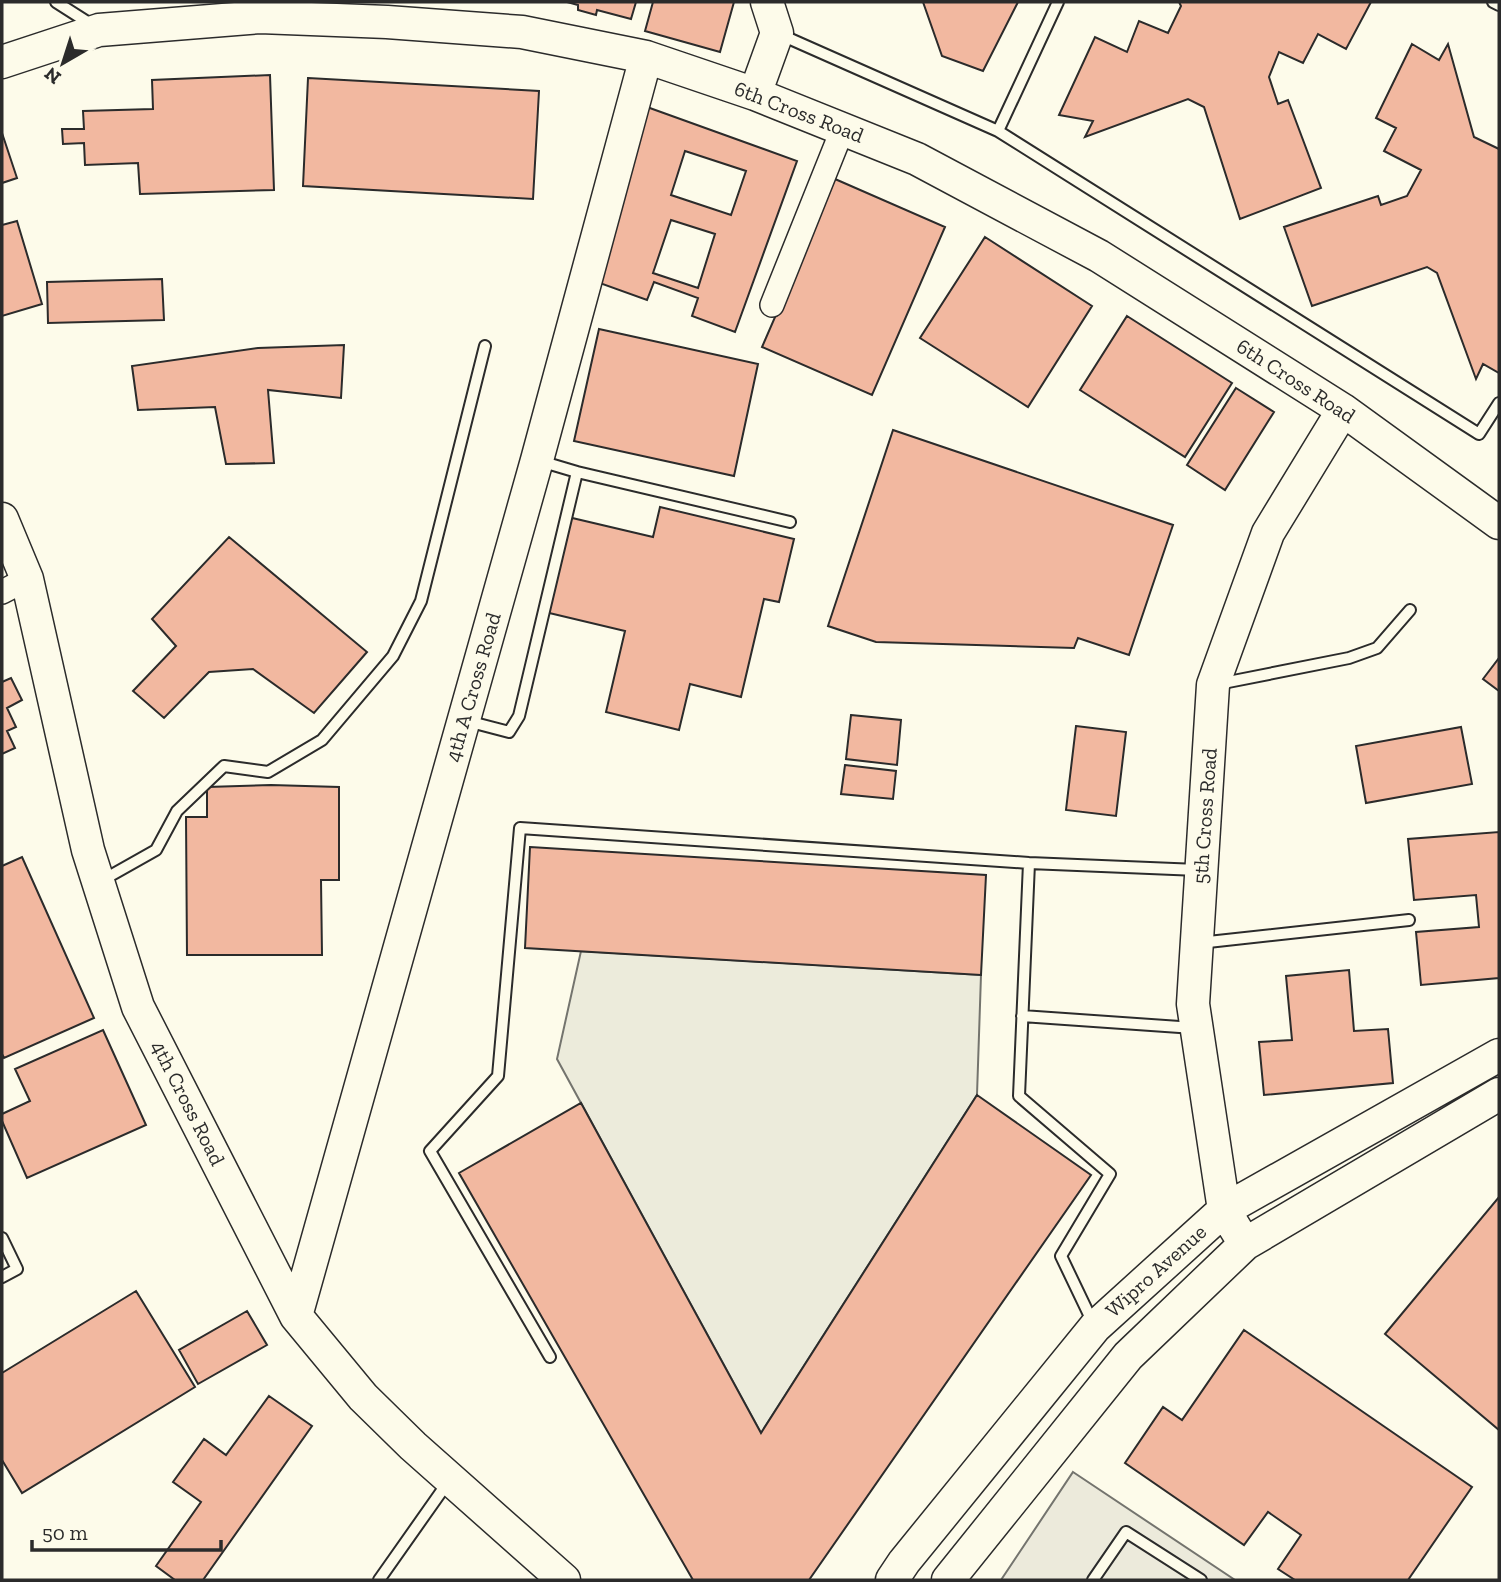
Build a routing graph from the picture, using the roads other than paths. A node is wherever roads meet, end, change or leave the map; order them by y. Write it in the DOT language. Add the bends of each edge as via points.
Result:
graph roads {
  1 [pos="56,2"];
  2 [pos="768,2"];
  3 [pos="1058,2"];
  4 [pos="1493,2"];
  5 [pos="1499,5"];
  6 [pos="389,12"];
  7 [pos="99,30"];
  8 [pos="777,33"];
  9 [pos="646,57"];
  10 [pos="2,62"];
  11 [pos="755,94"];
  12 [pos="843,128"];
  13 [pos="998,131"];
  14 [pos="772,305"];
  15 [pos="485,346"];
  16 [pos="1499,403"];
  17 [pos="1343,410"];
  18 [pos="537,460"];
  19 [pos="577,472"];
  20 [pos="2,519"];
  21 [pos="1499,521"];
  22 [pos="790,522"];
  23 [pos="14,586"];
  24 [pos="1410,610"];
  25 [pos="1213,685"];
  26 [pos="464,720"];
  27 [pos="1029,863"];
  28 [pos="1201,870"];
  29 [pos="99,883"];
  30 [pos="1409,919"];
  31 [pos="1197,943"];
  32 [pos="1022,1016"];
  33 [pos="1196,1028"];
  34 [pos="1499,1055"];
  35 [pos="1499,1094"];
  36 [pos="1224,1210"];
  37 [pos="2,1238"];
  38 [pos="1244,1244"];
  39 [pos="2,1277"];
  40 [pos="296,1316"];
  41 [pos="1095,1327"];
  42 [pos="550,1357"];
  43 [pos="450,1479"];
  44 [pos="379,1580"];
  45 [pos="564,1580"];
  46 [pos="892,1580"];
  47 [pos="948,1580"];
  48 [pos="1093,1580"];
  49 [pos="1202,1580"];
  1 -- 7 [label="lane"];
  2 -- 8 [label="street"];
  3 -- 13 [label="lane"];
  4 -- 5 [label="lane"];
  6 -- 7 [label="street, 6th Cross Road"];
  6 -- 9 [label="street, 6th Cross Road"];
  7 -- 10 [label="street, 6th Cross Road"];
  8 -- 11 [label="street"];
  8 -- 13 [label="lane"];
  9 -- 11 [label="street, 6th Cross Road"];
  9 -- 18 [label="street, 4th A Cross Road"];
  11 -- 12 [label="street, 6th Cross Road"];
  12 -- 14 [label="street"];
  12 -- 17 [label="street, 6th Cross Road" via="918,159 1099,256"];
  13 -- 16 [label="lane" via="1479,433"];
  15 -- 29 [label="lane" via="421,601 393,656 322,740 268,772 224,766 177,811 156,850"];
  17 -- 21 [label="street, 6th Cross Road"];
  17 -- 25 [label="street, 5th Cross Road" via="1268,533"];
  18 -- 19 [label="lane"];
  18 -- 26 [label="street, 4th A Cross Road"];
  19 -- 22 [label="lane"];
  19 -- 26 [label="lane" via="519,716 509,732"];
  20 -- 23 [label="street, 4th Cross Road"];
  23 -- 29 [label="street, 4th Cross Road"];
  24 -- 25 [label="lane" via="1377,648 1349,658"];
  25 -- 28 [label="street, 5th Cross Road"];
  26 -- 40 [label="street, 4th A Cross Road"];
  27 -- 28 [label="lane"];
  27 -- 32 [label="lane"];
  27 -- 42 [label="lane" via="520,828 498,1076 430,1151"];
  28 -- 31 [label="street, 5th Cross Road"];
  29 -- 40 [label="street, 4th Cross Road" via="138,1007"];
  30 -- 31 [label="lane"];
  31 -- 33 [label="street, 5th Cross Road"];
  32 -- 33 [label="lane"];
  32 -- 41 [label="lane" via="1019,1096 1111,1174 1061,1256"];
  33 -- 36 [label="street, 5th Cross Road"];
  34 -- 36 [label="street, Wipro Avenue"];
  35 -- 38 [label="street, Wipro Avenue"];
  36 -- 38 [label="street, 5th Cross Road"];
  36 -- 41 [label="street, Wipro Avenue"];
  37 -- 39 [label="lane" via="17,1269"];
  38 -- 47 [label="street, Wipro Avenue" via="1128,1356"];
  40 -- 43 [label="street, 4th Cross Road" via="363,1397"];
  41 -- 46 [label="street, Wipro Avenue"];
  43 -- 44 [label="lane"];
  43 -- 45 [label="street, 4th Cross Road"];
  48 -- 49 [label="lane" via="1126,1532"];
}
